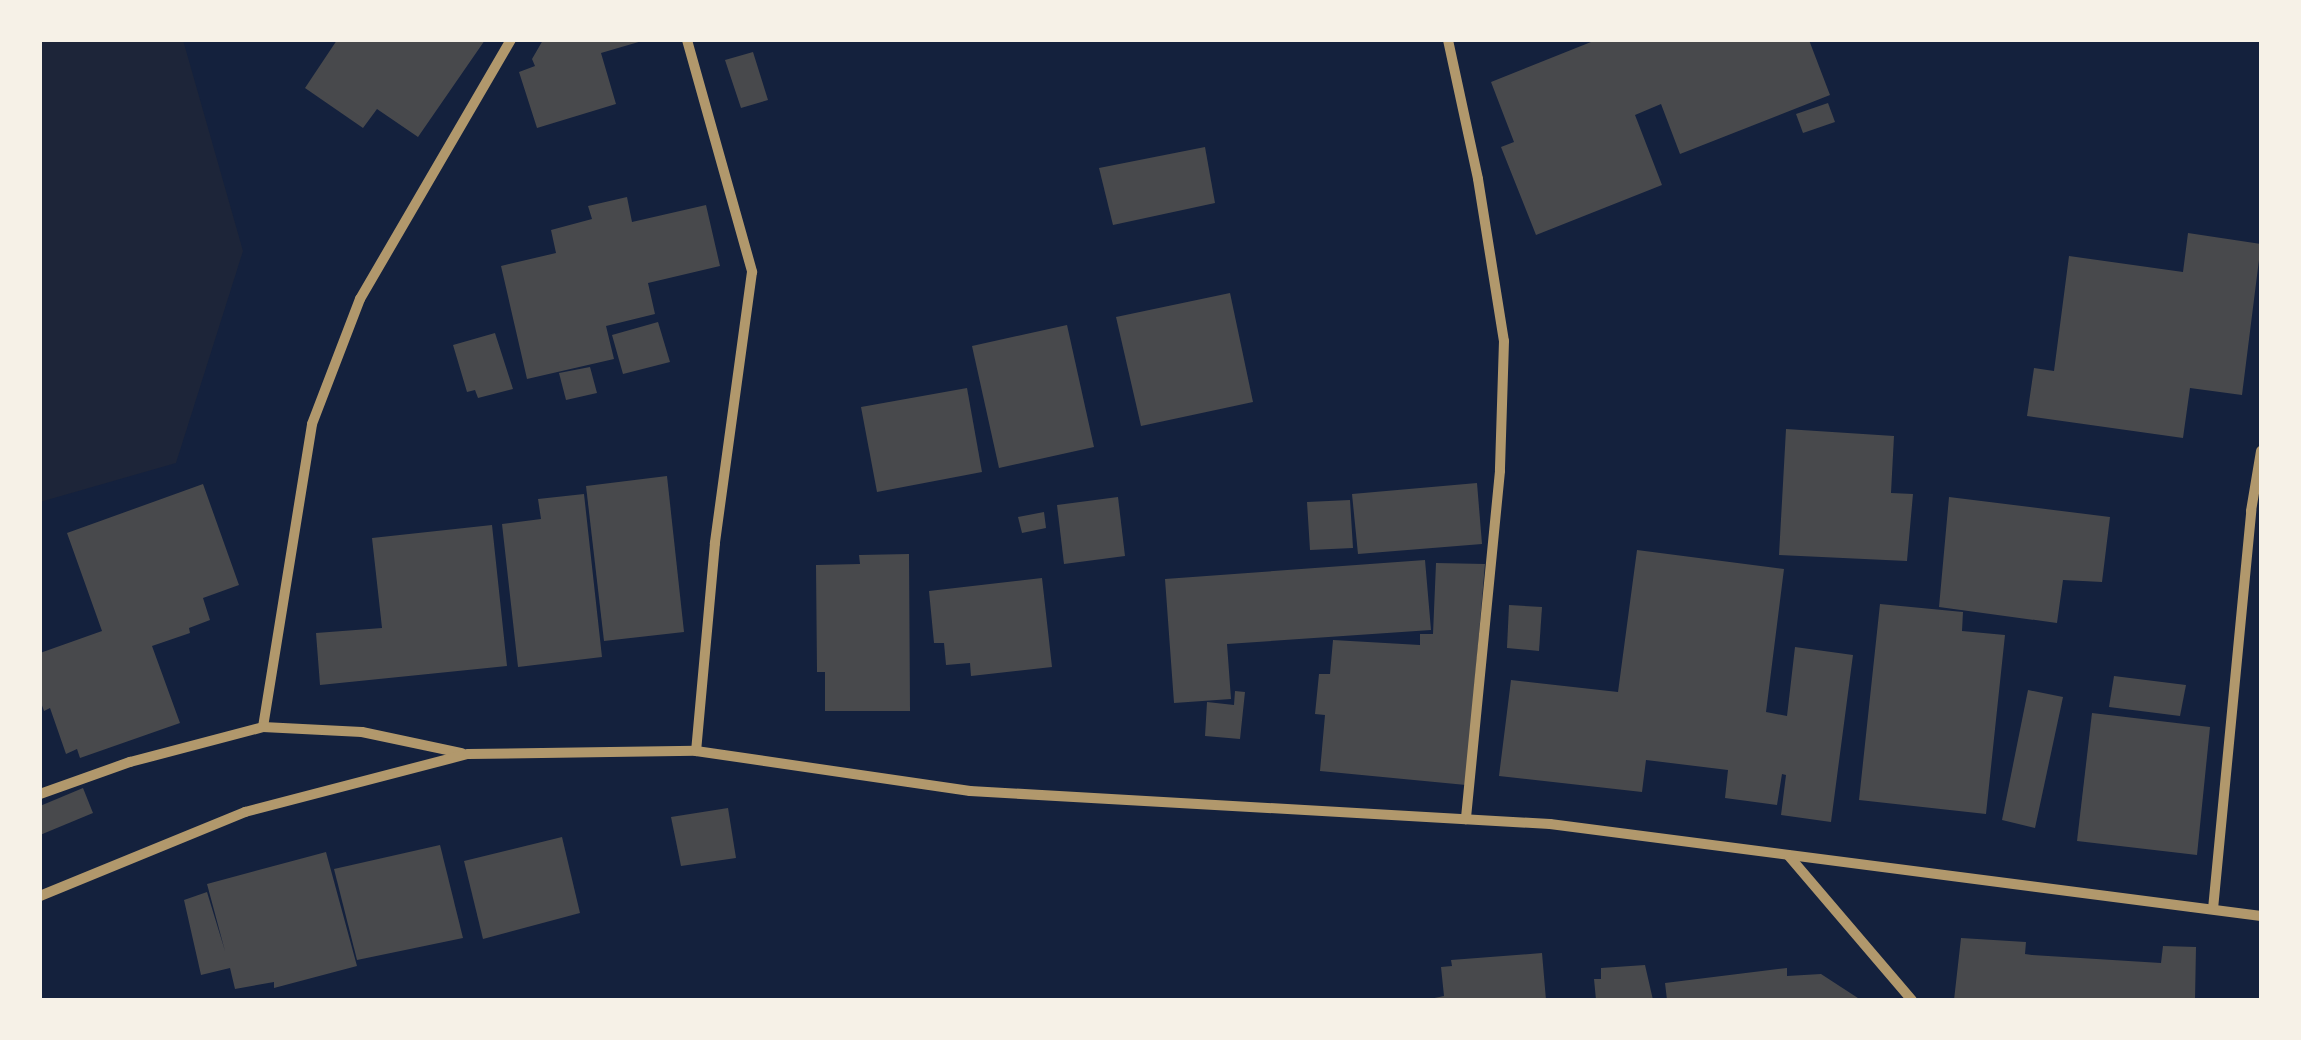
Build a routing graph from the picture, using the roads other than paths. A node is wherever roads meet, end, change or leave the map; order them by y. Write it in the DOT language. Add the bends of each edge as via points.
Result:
graph roads {
  1 [pos="511,40"];
  2 [pos="686,40"];
  3 [pos="1448,40"];
  4 [pos="2261,451"];
  5 [pos="262,727"];
  6 [pos="696,751"];
  7 [pos="468,754"];
  8 [pos="40,794"];
  9 [pos="1466,819"];
  10 [pos="1788,855"];
  11 [pos="40,896"];
  12 [pos="2213,909"];
  13 [pos="2261,916"];
  14 [pos="1912,1000"];
  1 -- 5 [label="street" via="360,300 312,424"];
  2 -- 6 [label="street" via="752,272 715,542"];
  3 -- 9 [label="street" via="1504,340 1500,471"];
  4 -- 12 [label="street"];
  5 -- 7 [label="street" via="362,732"];
  5 -- 8 [label="street"];
  6 -- 7 [label="street"];
  6 -- 9 [label="street" via="970,791"];
  7 -- 11 [label="street" via="245,812"];
  9 -- 10 [label="street"];
  10 -- 12 [label="street"];
  10 -- 14 [label="street"];
  12 -- 13 [label="street"];
}
